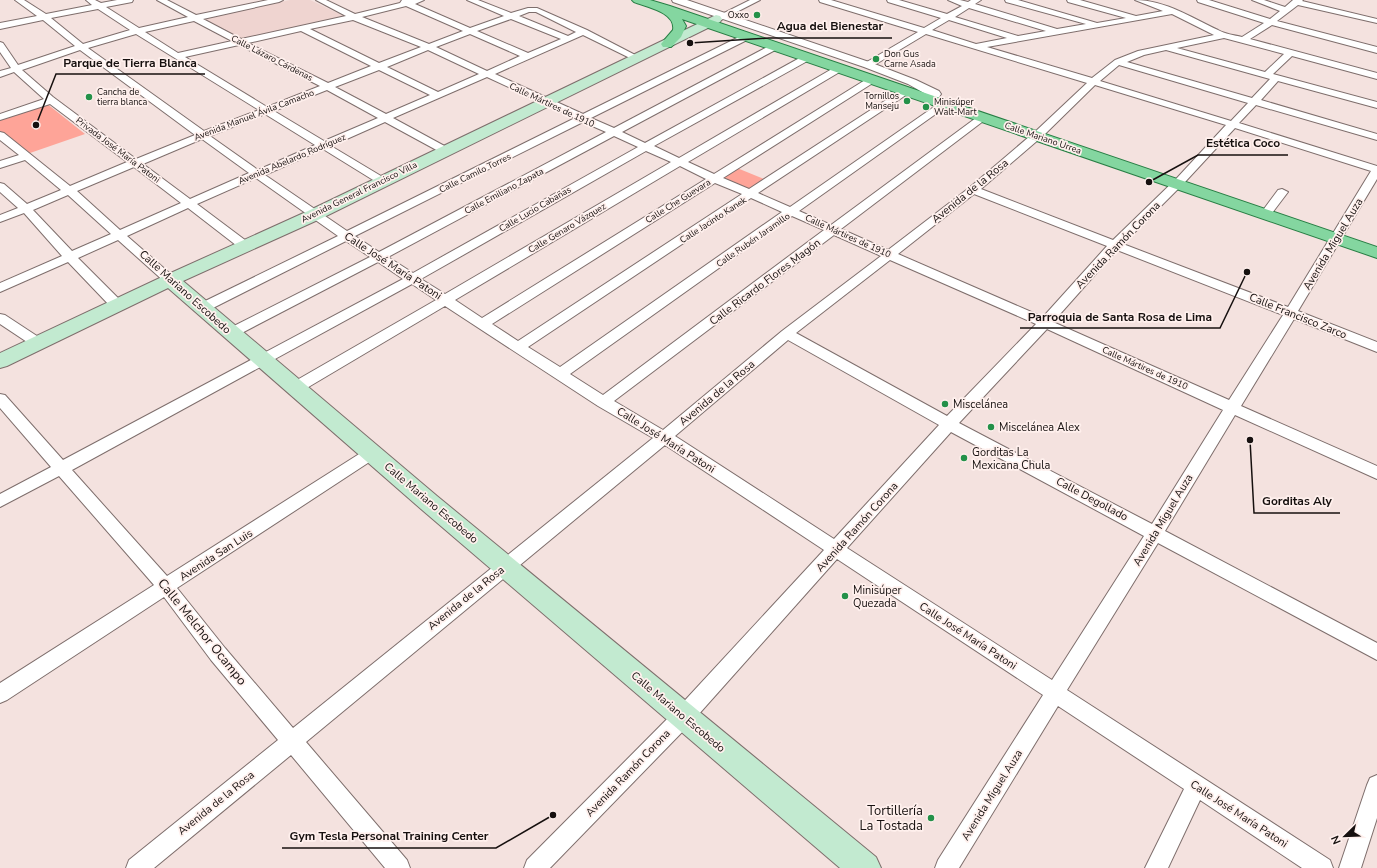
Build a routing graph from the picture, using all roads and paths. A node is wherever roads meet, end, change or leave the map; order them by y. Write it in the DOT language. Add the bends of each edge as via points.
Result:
graph roads {
  1 [pos="18,0"];
  2 [pos="90,0"];
  3 [pos="129,0"];
  4 [pos="161,0"];
  5 [pos="246,0"];
  6 [pos="279,0"];
  7 [pos="320,0"];
  8 [pos="420,0"];
  9 [pos="471,0"];
  10 [pos="638,0"];
  11 [pos="677,0"];
  12 [pos="756,0"];
  13 [pos="823,0"];
  14 [pos="891,0"];
  15 [pos="952,0"];
  16 [pos="977,0"];
  17 [pos="1009,0"];
  18 [pos="1071,0"];
  19 [pos="1139,0"];
  20 [pos="1201,0"];
  21 [pos="1256,0"];
  22 [pos="1297,1"];
  23 [pos="403,2"];
  24 [pos="661,4"];
  25 [pos="256,5"];
  26 [pos="968,5"];
  27 [pos="100,6"];
  28 [pos="1286,10"];
  29 [pos="1174,12"];
  30 [pos="510,16"];
  31 [pos="44,17"];
  32 [pos="354,17"];
  33 [pos="948,17"];
  34 [pos="194,18"];
  35 [pos="1138,18"];
  36 [pos="716,19"];
  37 [pos="1377,21"];
  38 [pos="1271,22"];
  39 [pos="1098,25"];
  40 [pos="0,26"];
  41 [pos="301,28"];
  42 [pos="135,30"];
  43 [pos="470,31"];
  44 [pos="925,31"];
  45 [pos="584,32"];
  46 [pos="1058,32"];
  47 [pos="1224,35"];
  48 [pos="746,37"];
  49 [pos="569,39"];
  50 [pos="1017,39"];
  51 [pos="1243,40"];
  52 [pos="240,42"];
  53 [pos="667,44"];
  54 [pos="0,45"];
  55 [pos="80,46"];
  56 [pos="776,46"];
  57 [pos="428,47"];
  58 [pos="974,47"];
  59 [pos="1164,47"];
  60 [pos="1377,50"];
  61 [pos="1290,53"];
  62 [pos="176,56"];
  63 [pos="529,56"];
  64 [pos="808,57"];
  65 [pos="637,58"];
  66 [pos="1118,62"];
  67 [pos="377,67"];
  68 [pos="840,68"];
  69 [pos="16,69"];
  70 [pos="871,72"];
  71 [pos="0,74"];
  72 [pos="487,75"];
  73 [pos="1377,76"];
  74 [pos="1272,77"];
  75 [pos="1093,82"];
  76 [pos="328,87"];
  77 [pos="906,91"];
  78 [pos="439,96"];
  79 [pos="940,99"];
  80 [pos="51,100"];
  81 [pos="546,102"];
  82 [pos="1255,102"];
  83 [pos="1377,105"];
  84 [pos="265,111"];
  85 [pos="0,117"];
  86 [pos="983,117"];
  87 [pos="387,118"];
  88 [pos="583,119"];
  89 [pos="1232,124"];
  90 [pos="613,133"];
  91 [pos="1039,134"];
  92 [pos="0,135"];
  93 [pos="202,135"];
  94 [pos="1377,137"];
  95 [pos="324,146"];
  96 [pos="645,147"];
  97 [pos="446,151"];
  98 [pos="26,156"];
  99 [pos="680,162"];
  100 [pos="134,164"];
  101 [pos="0,165"];
  102 [pos="1377,170"];
  103 [pos="257,174"];
  104 [pos="714,178"];
  105 [pos="382,181"];
  106 [pos="1179,182"];
  107 [pos="0,186"];
  108 [pos="973,190"];
  109 [pos="70,191"];
  110 [pos="1282,192"];
  111 [pos="752,194"];
  112 [pos="190,203"];
  113 [pos="26,209"];
  114 [pos="793,212"];
  115 [pos="1267,212"];
  116 [pos="314,215"];
  117 [pos="0,219"];
  118 [pos="834,230"];
  119 [pos="120,234"];
  120 [pos="347,236"];
  121 [pos="1338,237"];
  122 [pos="1116,244"];
  123 [pos="245,246"];
  124 [pos="1377,247"];
  125 [pos="1377,253"];
  126 [pos="889,254"];
  127 [pos="70,257"];
  128 [pos="379,257"];
  129 [pos="412,278"];
  130 [pos="170,280"];
  131 [pos="0,288"];
  132 [pos="445,300"];
  133 [pos="117,305"];
  134 [pos="202,308"];
  135 [pos="1291,313"];
  136 [pos="0,318"];
  137 [pos="1045,323"];
  138 [pos="482,324"];
  139 [pos="231,333"];
  140 [pos="787,334"];
  141 [pos="38,343"];
  142 [pos="518,347"];
  143 [pos="1377,347"];
  144 [pos="261,360"];
  145 [pos="0,361"];
  146 [pos="560,374"];
  147 [pos="295,388"];
  148 [pos="0,399"];
  149 [pos="603,402"];
  150 [pos="1232,407"];
  151 [pos="950,424"];
  152 [pos="664,437"];
  153 [pos="372,453"];
  154 [pos="60,467"];
  155 [pos="1377,473"];
  156 [pos="0,500"];
  157 [pos="1155,533"];
  158 [pos="836,549"];
  159 [pos="505,566"];
  160 [pos="166,587"];
  161 [pos="1377,652"];
  162 [pos="0,694"];
  163 [pos="1056,694"];
  164 [pos="683,717"];
  165 [pos="292,741"];
  166 [pos="1377,785"];
  167 [pos="1196,786"];
  168 [pos="137,868"];
  169 [pos="399,868"];
  170 [pos="535,868"];
  171 [pos="865,868"];
  172 [pos="946,868"];
  173 [pos="1156,868"];
  174 [pos="1322,868"];
  175 [pos="1350,868"];
  1 -- 31 [label="street, Calle José María Patoni"];
  2 -- 27 [label="street"];
  3 -- 27 [label="street"];
  4 -- 34 [label="street, Calle Lázaro Cárdenas"];
  5 -- 25 [label="street"];
  6 -- 25 [label="street"];
  7 -- 32 [label="street, Calle Mártires de 1910"];
  8 -- 23 [label="street"];
  9 -- 30 [label="street"];
  10 -- 24 [label="main road"];
  11 -- 36 [label="street"];
  12 -- 36 [label="street"];
  13 -- 44 [label="street"];
  14 -- 33 [label="street"];
  15 -- 26 [label="street"];
  16 -- 26 [label="street, Calle Che Guevara"];
  17 -- 39 [label="street"];
  18 -- 35 [label="street"];
  19 -- 29 [label="street"];
  20 -- 38 [label="street"];
  21 -- 28 [label="street"];
  22 -- 28 [label="street"];
  22 -- 37 [label="street"];
  23 -- 32 [label="street"];
  23 -- 43 [label="street"];
  24 -- 36 [label="main road"];
  24 -- 53 [label="main road" via="679,21 680,26 680,31"];
  25 -- 34 [label="street"];
  26 -- 33 [label="street, Calle Che Guevara"];
  26 -- 46 [label="street"];
  27 -- 31 [label="street"];
  27 -- 42 [label="street"];
  28 -- 38 [label="street"];
  29 -- 35 [label="street"];
  29 -- 47 [label="street"];
  30 -- 43 [label="street, Avenida Manuel Ávila Camacho"];
  30 -- 45 [label="street, Avenida Manuel Ávila Camacho" via="534,9"];
  30 -- 49 [label="street"];
  31 -- 40 [label="street"];
  31 -- 55 [label="street, Calle José María Patoni"];
  32 -- 41 [label="street"];
  32 -- 57 [label="street, Calle Mártires de 1910"];
  33 -- 44 [label="street, Calle Che Guevara"];
  33 -- 50 [label="street"];
  34 -- 42 [label="street"];
  34 -- 52 [label="street, Calle Lázaro Cárdenas"];
  35 -- 39 [label="street"];
  36 -- 48 [label="main road, Calle Mariano Urrea"];
  36 -- 53 [label="main road, Avenida General Francisco Villa"];
  36 -- 70 [label="street"];
  36 -- 79 [label="main road, Calle Mariano Urrea"];
  38 -- 51 [label="street"];
  38 -- 60 [label="street"];
  39 -- 46 [label="street"];
  41 -- 52 [label="street"];
  41 -- 67 [label="street"];
  42 -- 55 [label="street"];
  42 -- 62 [label="street"];
  43 -- 57 [label="street, Avenida Manuel Ávila Camacho"];
  43 -- 63 [label="street"];
  44 -- 58 [label="street"];
  44 -- 70 [label="street, Calle Che Guevara"];
  45 -- 49 [label="street, Avenida Abelardo Rodríguez"];
  45 -- 65 [label="street"];
  46 -- 50 [label="street"];
  47 -- 51 [label="street"];
  47 -- 59 [label="street, Avenida de la Rosa"];
  48 -- 56 [label="main road, Calle Mariano Urrea"];
  48 -- 88 [label="street, Calle Camilo Torres"];
  49 -- 63 [label="street, Avenida Abelardo Rodríguez"];
  50 -- 58 [label="street"];
  51 -- 61 [label="street"];
  52 -- 62 [label="street"];
  52 -- 76 [label="street, Calle Lázaro Cárdenas"];
  53 -- 65 [label="main road, Avenida General Francisco Villa"];
  54 -- 69 [label="street, Privada José María Patoni"];
  55 -- 69 [label="street"];
  55 -- 93 [label="street, Calle José María Patoni"];
  56 -- 64 [label="main road, Calle Mariano Urrea"];
  56 -- 90 [label="street, Calle Emiliano Zapata"];
  57 -- 67 [label="street, Avenida Manuel Ávila Camacho"];
  57 -- 72 [label="street, Calle Mártires de 1910"];
  58 -- 75 [label="street"];
  59 -- 66 [label="street, Avenida de la Rosa"];
  59 -- 74 [label="street"];
  61 -- 73 [label="street"];
  61 -- 74 [label="street, Avenida Ramón Corona"];
  62 -- 84 [label="street"];
  63 -- 72 [label="street, Avenida Abelardo Rodríguez"];
  64 -- 68 [label="main road, Calle Mariano Urrea"];
  64 -- 96 [label="street, Calle Lucio Cabañas"];
  65 -- 81 [label="main road, Avenida General Francisco Villa"];
  66 -- 75 [label="street, Avenida de la Rosa"];
  66 -- 82 [label="street"];
  67 -- 76 [label="street, Avenida Manuel Ávila Camacho"];
  67 -- 78 [label="street"];
  68 -- 70 [label="main road, Calle Mariano Urrea"];
  68 -- 99 [label="street, Calle Genaro Vázquez"];
  69 -- 71 [label="street"];
  69 -- 80 [label="street, Privada José María Patoni"];
  70 -- 77 [label="main road, Calle Mariano Urrea"];
  70 -- 79 [label="street" via="912,82"];
  70 -- 104 [label="street, Calle Che Guevara"];
  72 -- 78 [label="street, Avenida Abelardo Rodríguez"];
  72 -- 81 [label="street, Calle Mártires de 1910"];
  74 -- 82 [label="street, Avenida Ramón Corona"];
  74 -- 83 [label="street"];
  75 -- 89 [label="street"];
  75 -- 91 [label="street, Avenida de la Rosa"];
  76 -- 84 [label="street, Avenida Manuel Ávila Camacho"];
  76 -- 87 [label="street, Calle Lázaro Cárdenas"];
  77 -- 79 [label="main road, Calle Mariano Urrea"];
  77 -- 111 [label="street, Calle Jacinto Kanek"];
  78 -- 87 [label="street, Avenida Abelardo Rodríguez"];
  79 -- 86 [label="main road, Calle Mariano Urrea"];
  79 -- 91 [label="main road, Calle Mariano Urrea"];
  79 -- 114 [label="street, Calle Rubén Jaramillo"];
  80 -- 85 [label="street"];
  80 -- 100 [label="street, Privada José María Patoni"];
  81 -- 88 [label="street, Calle Mártires de 1910"];
  81 -- 97 [label="main road, Avenida General Francisco Villa"];
  82 -- 89 [label="street, Avenida Ramón Corona"];
  82 -- 94 [label="street"];
  84 -- 93 [label="street, Avenida Manuel Ávila Camacho"];
  84 -- 95 [label="street"];
  86 -- 91 [label="main road, Calle Mariano Urrea"];
  86 -- 118 [label="street, Calle Ricardo Flores Magón"];
  87 -- 95 [label="street, Avenida Abelardo Rodríguez"];
  87 -- 97 [label="street, Calle Lázaro Cárdenas"];
  88 -- 90 [label="street, Calle Mártires de 1910"];
  88 -- 120 [label="street, Calle Camilo Torres"];
  89 -- 102 [label="street"];
  89 -- 106 [label="street, Avenida Ramón Corona"];
  90 -- 96 [label="street, Calle Mártires de 1910"];
  90 -- 128 [label="street, Calle Emiliano Zapata"];
  91 -- 106 [label="main road, Calle Mariano Urrea"];
  91 -- 108 [label="street, Avenida de la Rosa"];
  92 -- 98 [label="street, Calle Mariano Escobedo"];
  93 -- 100 [label="street, Avenida Manuel Ávila Camacho"];
  93 -- 103 [label="street, Calle José María Patoni"];
  95 -- 103 [label="street, Avenida Abelardo Rodríguez"];
  95 -- 105 [label="street"];
  96 -- 99 [label="street, Calle Mártires de 1910"];
  96 -- 129 [label="street, Calle Lucio Cabañas"];
  97 -- 105 [label="main road, Avenida General Francisco Villa"];
  98 -- 101 [label="street"];
  98 -- 109 [label="street, Calle Mariano Escobedo"];
  99 -- 104 [label="street, Calle Mártires de 1910"];
  99 -- 132 [label="street, Calle Genaro Vázquez"];
  100 -- 109 [label="street, Avenida Manuel Ávila Camacho"];
  100 -- 112 [label="street, Privada José María Patoni"];
  102 -- 121 [label="street, Avenida Miguel Auza"];
  103 -- 112 [label="street, Avenida Abelardo Rodríguez"];
  103 -- 116 [label="street, Calle José María Patoni"];
  104 -- 111 [label="street, Calle Mártires de 1910"];
  104 -- 138 [label="street, Calle Che Guevara"];
  105 -- 116 [label="main road, Avenida General Francisco Villa"];
  106 -- 115 [label="main road, Calle Mariano Urrea"];
  106 -- 122 [label="street, Avenida Ramón Corona"];
  107 -- 113 [label="street"];
  108 -- 122 [label="street, Calle Francisco Zarco"];
  108 -- 126 [label="street, Avenida de la Rosa"];
  109 -- 113 [label="street, Avenida Manuel Ávila Camacho"];
  109 -- 119 [label="street, Calle Mariano Escobedo"];
  110 -- 115 [label="street"];
  111 -- 114 [label="street, Calle Mártires de 1910"];
  111 -- 142 [label="street, Calle Jacinto Kanek"];
  112 -- 119 [label="street, Avenida Abelardo Rodríguez"];
  112 -- 123 [label="street, Privada José María Patoni"];
  113 -- 117 [label="street, Avenida Manuel Ávila Camacho"];
  113 -- 127 [label="street"];
  114 -- 118 [label="street, Calle Mártires de 1910"];
  114 -- 146 [label="street, Calle Rubén Jaramillo"];
  115 -- 121 [label="main road, Calle Mariano Urrea"];
  116 -- 120 [label="street, Calle José María Patoni"];
  116 -- 123 [label="main road, Avenida General Francisco Villa"];
  118 -- 126 [label="street, Calle Mártires de 1910"];
  118 -- 149 [label="street, Calle Ricardo Flores Magón"];
  119 -- 127 [label="street, Avenida Abelardo Rodríguez"];
  119 -- 130 [label="street, Calle Mariano Escobedo"];
  120 -- 128 [label="street, Calle José María Patoni"];
  120 -- 134 [label="street, Calle Camilo Torres"];
  121 -- 124 [label="main road, Calle Mariano Urrea"];
  121 -- 125 [label="main road, Calle Mariano Urrea"];
  121 -- 135 [label="street, Avenida Miguel Auza"];
  122 -- 135 [label="street, Calle Francisco Zarco"];
  122 -- 137 [label="street, Avenida Ramón Corona"];
  123 -- 130 [label="main road, Avenida General Francisco Villa"];
  126 -- 137 [label="street, Calle Mártires de 1910"];
  126 -- 140 [label="street, Avenida de la Rosa"];
  127 -- 131 [label="street, Avenida Abelardo Rodríguez"];
  127 -- 133 [label="street"];
  128 -- 129 [label="street, Calle José María Patoni"];
  128 -- 139 [label="street, Calle Emiliano Zapata"];
  129 -- 132 [label="street, Calle José María Patoni"];
  129 -- 144 [label="street, Calle Lucio Cabañas"];
  130 -- 133 [label="main road, Avenida General Francisco Villa"];
  130 -- 134 [label="main road, Calle Mariano Escobedo"];
  132 -- 138 [label="street, Calle José María Patoni"];
  132 -- 147 [label="street, Calle Genaro Vázquez"];
  133 -- 141 [label="main road, Avenida General Francisco Villa"];
  134 -- 139 [label="main road, Calle Mariano Escobedo"];
  135 -- 143 [label="street, Calle Francisco Zarco"];
  135 -- 150 [label="street, Avenida Miguel Auza"];
  136 -- 141 [label="street"];
  137 -- 150 [label="street, Calle Mártires de 1910"];
  137 -- 151 [label="street, Avenida Ramón Corona"];
  138 -- 142 [label="street, Calle José María Patoni"];
  139 -- 144 [label="main road, Calle Mariano Escobedo"];
  140 -- 151 [label="street, Calle Degollado"];
  140 -- 152 [label="street, Avenida de la Rosa"];
  141 -- 145 [label="main road, Avenida General Francisco Villa"];
  142 -- 146 [label="street, Calle José María Patoni"];
  144 -- 147 [label="main road, Calle Mariano Escobedo"];
  144 -- 154 [label="street, Calle Lucio Cabañas"];
  146 -- 149 [label="street, Calle José María Patoni"];
  147 -- 153 [label="main road, Calle Mariano Escobedo"];
  148 -- 154 [label="street, Calle Melchor Ocampo"];
  149 -- 152 [label="street, Calle José María Patoni"];
  150 -- 155 [label="street, Calle Mártires de 1910"];
  150 -- 157 [label="street, Avenida Miguel Auza"];
  151 -- 157 [label="street, Calle Degollado"];
  151 -- 158 [label="street, Avenida Ramón Corona"];
  152 -- 158 [label="street, Calle José María Patoni"];
  152 -- 159 [label="street, Avenida de la Rosa"];
  153 -- 159 [label="main road, Calle Mariano Escobedo"];
  153 -- 160 [label="street, Avenida San Luis"];
  154 -- 156 [label="street, Calle Lucio Cabañas"];
  154 -- 160 [label="street, Calle Melchor Ocampo"];
  157 -- 161 [label="street, Calle Degollado"];
  157 -- 163 [label="street, Avenida Miguel Auza"];
  158 -- 163 [label="street, Calle José María Patoni"];
  158 -- 164 [label="street, Avenida Ramón Corona"];
  159 -- 164 [label="main road, Calle Mariano Escobedo"];
  159 -- 165 [label="street, Avenida de la Rosa"];
  160 -- 162 [label="street, Avenida San Luis"];
  160 -- 165 [label="street, Calle Melchor Ocampo" via="218,654"];
  163 -- 167 [label="street, Calle José María Patoni"];
  163 -- 172 [label="street, Avenida Miguel Auza"];
  164 -- 170 [label="street, Avenida Ramón Corona"];
  164 -- 171 [label="main road, Calle Mariano Escobedo"];
  165 -- 168 [label="street, Avenida de la Rosa"];
  165 -- 169 [label="street, Calle Melchor Ocampo"];
  166 -- 175 [label="street"];
  167 -- 173 [label="street"];
  167 -- 174 [label="street, Calle José María Patoni"];
}
